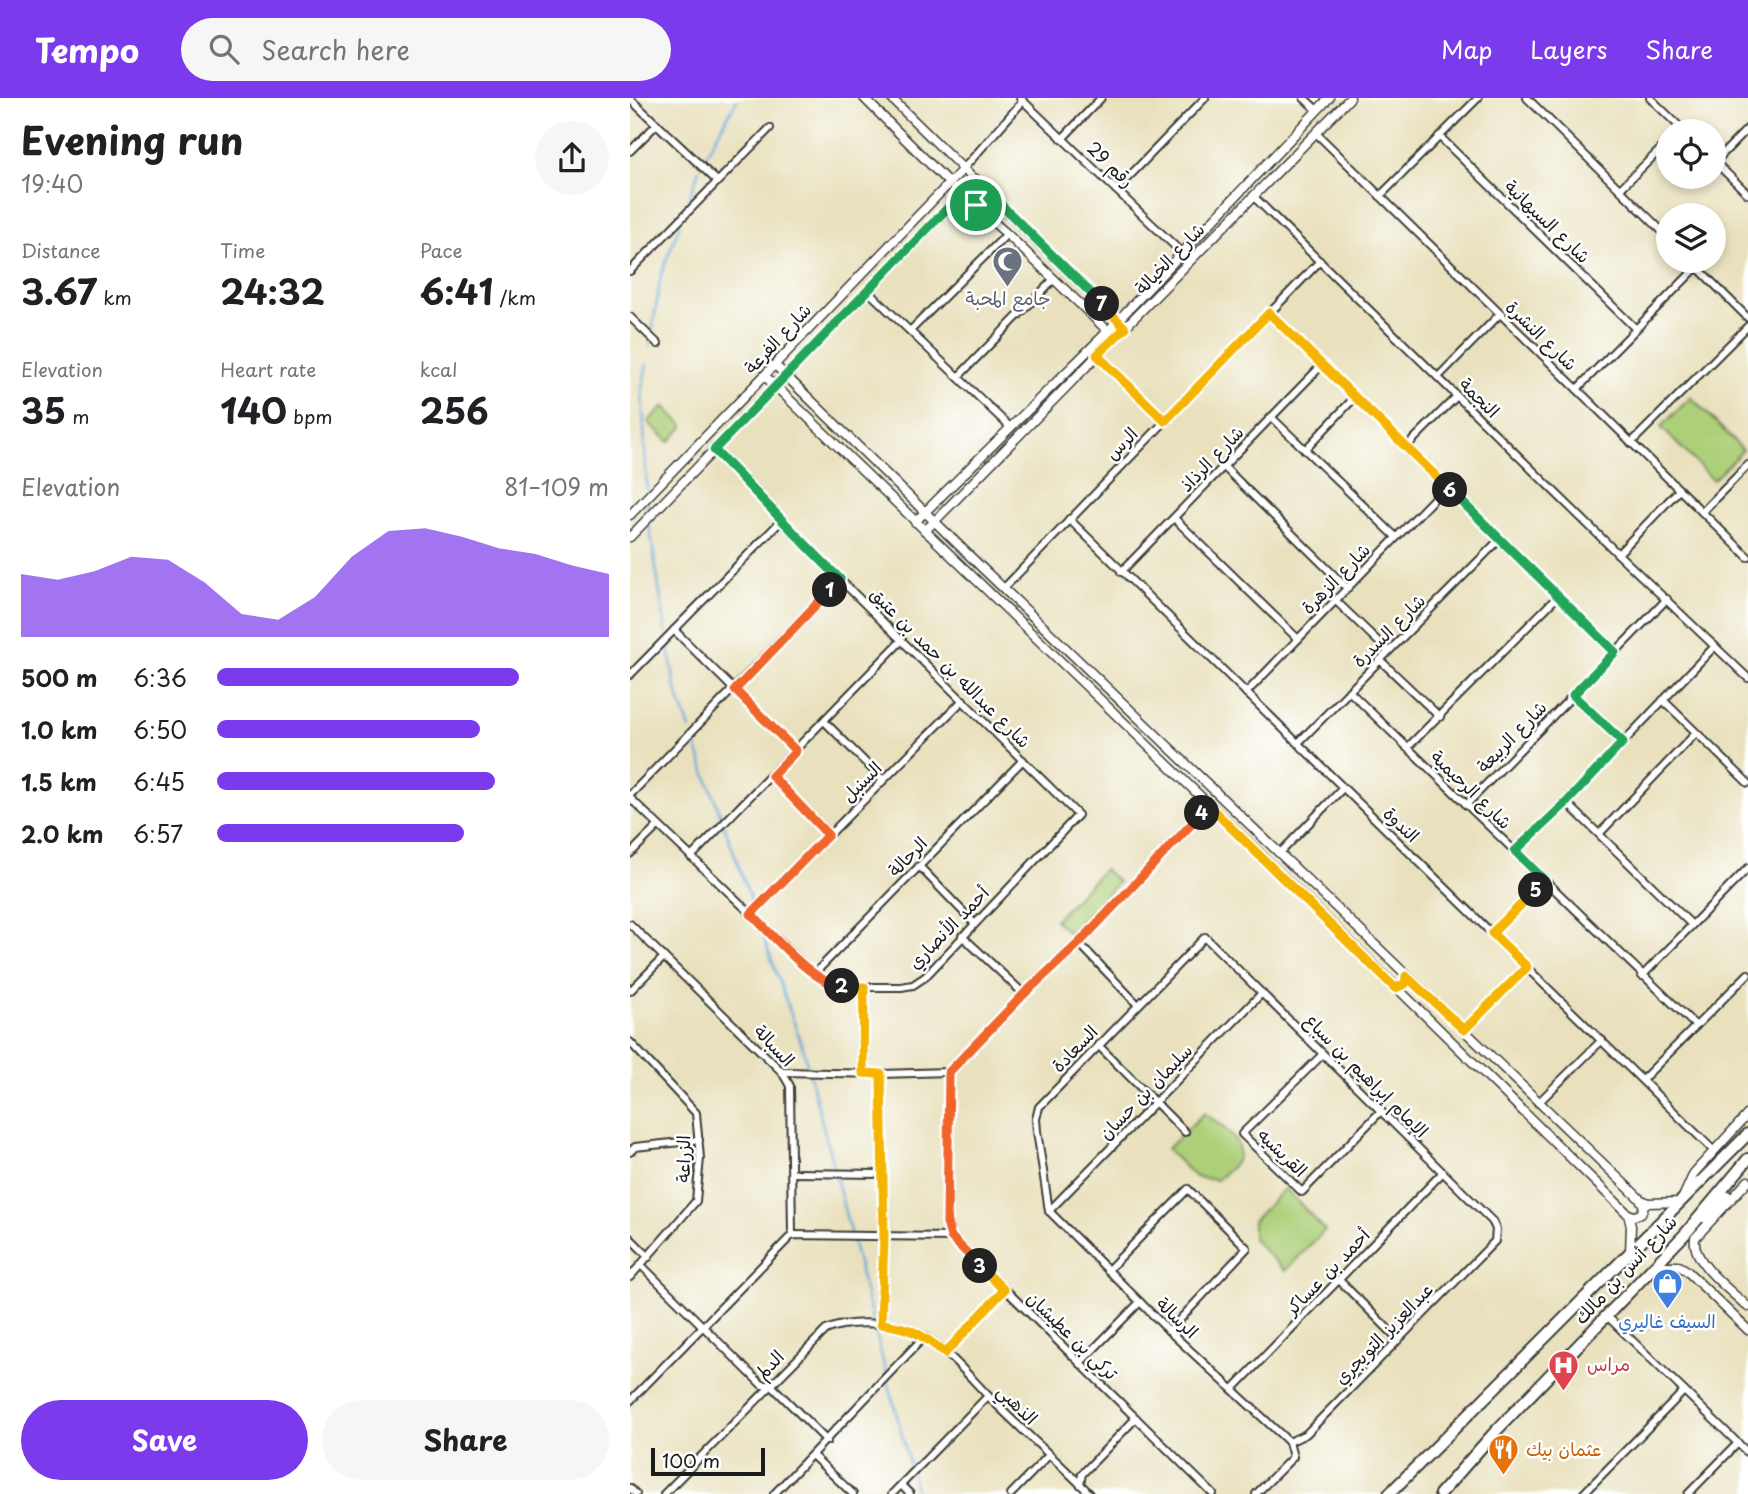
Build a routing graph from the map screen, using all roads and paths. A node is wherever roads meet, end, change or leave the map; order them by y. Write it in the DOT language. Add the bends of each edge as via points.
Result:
graph roads {
  1 [pos="864,98"];
  2 [pos="891,98"];
  3 [pos="1101,98"];
  4 [pos="1205,98"];
  5 [pos="1304,98"];
  6 [pos="1329,98"];
  7 [pos="1478,98"];
  8 [pos="1527,98"];
  9 [pos="1650,98"];
  10 [pos="630,99"];
  11 [pos="1021,99"];
  12 [pos="1348,100"];
  13 [pos="1317,110"];
  14 [pos="1670,119"];
  15 [pos="657,124"];
  16 [pos="771,128"];
  17 [pos="1748,128"];
  18 [pos="1316,133"];
  19 [pos="1439,136"];
  20 [pos="1062,139"];
  21 [pos="1726,149"];
  22 [pos="630,152"];
  23 [pos="1656,154"];
  24 [pos="954,158"];
  25 [pos="964,168"];
  26 [pos="940,173"];
  27 [pos="1726,173"];
  28 [pos="976,179"];
  29 [pos="717,181"];
  30 [pos="949,183"];
  31 [pos="1620,189"];
  32 [pos="1116,190"];
  33 [pos="989,193"];
  34 [pos="961,194"];
  35 [pos="1748,194"];
  36 [pos="1253,196"];
  37 [pos="1380,196"];
  38 [pos="976,205"];
  39 [pos="1656,225"];
  40 [pos="1007,234"];
  41 [pos="1182,253"];
  42 [pos="1320,261"];
  43 [pos="630,271"];
  44 [pos="1691,273"];
  45 [pos="1703,273"];
  46 [pos="1054,279"];
  47 [pos="868,290"];
  48 [pos="1136,302"];
  49 [pos="1143,309"];
  50 [pos="1269,313"];
  51 [pos="1499,315"];
  52 [pos="630,317"];
  53 [pos="1748,318"];
  54 [pos="1118,321"];
  55 [pos="1748,326"];
  56 [pos="1125,328"];
  57 [pos="1635,328"];
  58 [pos="910,331"];
  59 [pos="1108,331"];
  60 [pos="1115,338"];
  61 [pos="658,344"];
  62 [pos="1089,348"];
  63 [pos="1098,354"];
  64 [pos="775,365"];
  65 [pos="1322,365"];
  66 [pos="786,375"];
  67 [pos="765,376"];
  68 [pos="958,377"];
  69 [pos="1438,377"];
  70 [pos="776,387"];
  71 [pos="1577,389"];
  72 [pos="805,392"];
  73 [pos="1457,396"];
  74 [pos="1355,397"];
  75 [pos="795,405"];
  76 [pos="1271,417"];
  77 [pos="1165,421"];
  78 [pos="1010,427"];
  79 [pos="1631,443"];
  80 [pos="1406,447"];
  81 [pos="714,450"];
  82 [pos="1305,450"];
  83 [pos="1748,465"];
  84 [pos="1224,467"];
  85 [pos="1446,486"];
  86 [pos="1679,490"];
  87 [pos="943,494"];
  88 [pos="950,506"];
  89 [pos="925,512"];
  90 [pos="1702,512"];
  91 [pos="630,515"];
  92 [pos="1174,518"];
  93 [pos="1069,519"];
  94 [pos="781,521"];
  95 [pos="935,521"];
  96 [pos="915,522"];
  97 [pos="925,531"];
  98 [pos="630,537"];
  99 [pos="1396,537"];
  100 [pos="1500,539"];
  101 [pos="1618,554"];
  102 [pos="1748,557"];
  103 [pos="1121,572"];
  104 [pos="840,579"];
  105 [pos="1004,588"];
  106 [pos="1347,588"];
  107 [pos="1559,596"];
  108 [pos="1667,599"];
  109 [pos="1335,600"];
  110 [pos="674,630"];
  111 [pos="1298,639"];
  112 [pos="902,640"];
  113 [pos="1715,646"];
  114 [pos="1388,651"];
  115 [pos="1615,652"];
  116 [pos="1380,660"];
  117 [pos="630,675"];
  118 [pos="1748,678"];
  119 [pos="735,690"];
  120 [pos="1349,691"];
  121 [pos="1246,693"];
  122 [pos="1573,695"];
  123 [pos="964,700"];
  124 [pos="1663,700"];
  125 [pos="1440,717"];
  126 [pos="824,721"];
  127 [pos="1696,733"];
  128 [pos="1623,742"];
  129 [pos="1298,743"];
  130 [pos="1407,748"];
  131 [pos="796,751"];
  132 [pos="1023,760"];
  133 [pos="772,776"];
  134 [pos="883,780"];
  135 [pos="1748,783"];
  136 [pos="1343,788"];
  137 [pos="630,797"];
  138 [pos="1566,803"];
  139 [pos="1466,805"];
  140 [pos="1209,806"];
  141 [pos="1079,815"];
  142 [pos="658,825"];
  143 [pos="1599,834"];
  144 [pos="828,835"];
  145 [pos="1515,851"];
  146 [pos="1280,853"];
  147 [pos="630,854"];
  148 [pos="691,857"];
  149 [pos="919,866"];
  150 [pos="1748,868"];
  151 [pos="1545,881"];
  152 [pos="751,914"];
  153 [pos="630,923"];
  154 [pos="974,923"];
  155 [pos="1692,925"];
  156 [pos="1492,933"];
  157 [pos="962,936"];
  158 [pos="1205,937"];
  159 [pos="1079,943"];
  160 [pos="664,957"];
  161 [pos="1527,967"];
  162 [pos="814,974"];
  163 [pos="1748,974"];
  164 [pos="1406,976"];
  165 [pos="1642,976"];
  166 [pos="864,987"];
  167 [pos="1395,988"];
  168 [pos="630,991"];
  169 [pos="1423,992"];
  170 [pos="1262,993"];
  171 [pos="1024,994"];
  172 [pos="1411,1003"];
  173 [pos="1138,1004"];
  174 [pos="1696,1026"];
  175 [pos="1464,1030"];
  176 [pos="1602,1040"];
  177 [pos="630,1042"];
  178 [pos="1098,1045"];
  179 [pos="1323,1054"];
  180 [pos="782,1072"];
  181 [pos="949,1072"];
  182 [pos="863,1073"];
  183 [pos="881,1074"];
  184 [pos="1642,1080"];
  185 [pos="1155,1103"];
  186 [pos="1538,1103"];
  187 [pos="1381,1111"];
  188 [pos="1748,1114"];
  189 [pos="1185,1132"];
  190 [pos="1748,1134"];
  191 [pos="699,1140"];
  192 [pos="1713,1150"];
  193 [pos="630,1152"];
  194 [pos="1748,1159"];
  195 [pos="1443,1172"];
  196 [pos="792,1173"];
  197 [pos="881,1174"];
  198 [pos="1748,1180"];
  199 [pos="1640,1199"];
  200 [pos="1681,1202"];
  201 [pos="1049,1211"];
  202 [pos="1628,1214"];
  203 [pos="1686,1233"];
  204 [pos="792,1235"];
  205 [pos="884,1237"];
  206 [pos="951,1237"];
  207 [pos="630,1238"];
  208 [pos="1495,1241"];
  209 [pos="1630,1253"];
  210 [pos="649,1257"];
  211 [pos="642,1266"];
  212 [pos="1655,1266"];
  213 [pos="1108,1270"];
  214 [pos="630,1277"];
  215 [pos="1340,1281"];
  216 [pos="1004,1290"];
  217 [pos="1140,1302"];
  218 [pos="1748,1307"];
  219 [pos="1606,1316"];
  220 [pos="881,1324"];
  221 [pos="702,1326"];
  222 [pos="1169,1331"];
  223 [pos="1748,1331"];
  224 [pos="925,1336"];
  225 [pos="1398,1339"];
  226 [pos="945,1353"];
  227 [pos="1080,1363"];
  228 [pos="771,1385"];
  229 [pos="1233,1390"];
  230 [pos="1684,1391"];
  231 [pos="988,1396"];
  232 [pos="630,1401"];
  233 [pos="1136,1418"];
  234 [pos="827,1441"];
  235 [pos="1289,1442"];
  236 [pos="1738,1443"];
  237 [pos="1748,1453"];
  238 [pos="813,1456"];
  239 [pos="1048,1456"];
  240 [pos="1419,1464"];
  241 [pos="1080,1484"];
  242 [pos="901,1485"];
  243 [pos="630,1488"];
  244 [pos="636,1494"];
  245 [pos="664,1494"];
  246 [pos="774,1494"];
  247 [pos="853,1494"];
  248 [pos="892,1494"];
  249 [pos="910,1494"];
  250 [pos="1011,1494"];
  251 [pos="1090,1494"];
  252 [pos="1213,1494"];
  253 [pos="1256,1494"];
  254 [pos="1389,1494"];
  255 [pos="1396,1494"];
  256 [pos="1440,1494"];
  257 [pos="1583,1494"];
  258 [pos="1688,1494"];
  1 -- 26 [label="street"];
  2 -- 24 [label="street"];
  3 -- 20 [label="street"];
  4 -- 32 [label="street"];
  5 -- 13 [label="street"];
  6 -- 13 [label="street, شارع الخيالة"];
  7 -- 19 [label="street"];
  8 -- 31 [label="street"];
  9 -- 14 [label="street"];
  10 -- 15 [label="street"];
  11 -- 20 [label="street, رقم 29"];
  11 -- 25 [label="street"];
  12 -- 18 [label="street, شارع الخيالة"];
  13 -- 41 [label="street, شارع الخيالة"];
  15 -- 22 [label="street"];
  15 -- 29 [label="street"];
  16 -- 29 [label="street"];
  17 -- 21 [label="street"];
  18 -- 36 [label="street, شارع الخيالة"];
  18 -- 37 [label="street, شارع النشرة"];
  19 -- 37 [label="street"];
  19 -- 57 [label="street, شارع السبهانية"];
  20 -- 32 [label="street, رقم 29"];
  23 -- 31 [label="street"];
  24 -- 25 [label="street"];
  24 -- 26 [label="street" via="959,169 953,175"];
  25 -- 28 [label="street"];
  25 -- 30 [label="street, شارع الفرعة"];
  26 -- 30 [label="street"];
  27 -- 35 [label="street"];
  28 -- 33 [label="street"];
  28 -- 34 [label="street, شارع الفرعة"];
  29 -- 43 [label="street"];
  30 -- 34 [label="street"];
  30 -- 64 [label="street, شارع الفرعة"];
  31 -- 39 [label="street"];
  32 -- 41 [label="street, رقم 29"];
  33 -- 38 [label="street" via="978,186 971,193"];
  33 -- 54 [label="street"];
  34 -- 38 [label="street"];
  34 -- 47 [label="street, شارع الفرعة"];
  36 -- 42 [label="street, النجمة"];
  36 -- 49 [label="street, شارع الخيالة"];
  37 -- 51 [label="street, شارع النشرة"];
  38 -- 40 [label="street"];
  40 -- 46 [label="street"];
  40 -- 58 [label="street"];
  41 -- 48 [label="street, شارع الخيالة"];
  42 -- 50 [label="street, الرس"];
  42 -- 69 [label="street, النجمة"];
  44 -- 57 [label="street"];
  45 -- 53 [label="street"];
  46 -- 59 [label="street"];
  46 -- 68 [label="street"];
  47 -- 58 [label="street"];
  47 -- 66 [label="street, شارع الفرعة"];
  48 -- 49 [label="street" via="1125,314 1130,318"];
  48 -- 54 [label="street, شارع الخيالة"];
  49 -- 56 [label="street, شارع الخيالة"];
  50 -- 65 [label="street"];
  50 -- 77 [label="street, الرس"];
  51 -- 69 [label="street"];
  51 -- 71 [label="street, شارع النشرة"];
  52 -- 61 [label="street"];
  54 -- 56 [label="street"];
  54 -- 59 [label="street, شارع الخيالة"];
  55 -- 79 [label="street"];
  56 -- 60 [label="street, شارع الخيالة"];
  57 -- 71 [label="street"];
  58 -- 68 [label="street"];
  59 -- 60 [label="street"];
  59 -- 62 [label="street, شارع الخيالة"];
  60 -- 63 [label="street, شارع الخيالة"];
  62 -- 63 [label="street" via="1103,343"];
  62 -- 78 [label="street, شارع الخيالة"];
  63 -- 77 [label="street"];
  63 -- 88 [label="street, شارع الخيالة"];
  64 -- 66 [label="street"];
  64 -- 67 [label="street, شارع الفرعة"];
  65 -- 74 [label="street"];
  65 -- 76 [label="street, شارع الرذاذ"];
  66 -- 70 [label="street, شارع الفرعة"];
  66 -- 72 [label="street"];
  67 -- 70 [label="street"];
  67 -- 91 [label="street, شارع الفرعة"];
  68 -- 78 [label="street"];
  69 -- 73 [label="street, النجمة"];
  70 -- 75 [label="street"];
  70 -- 81 [label="street, شارع الفرعة"];
  71 -- 79 [label="street, شارع النشرة"];
  72 -- 75 [label="street" via="790,387 787,391"];
  72 -- 89 [label="street"];
  73 -- 80 [label="street"];
  73 -- 101 [label="street, النجمة"];
  74 -- 80 [label="street"];
  74 -- 82 [label="street"];
  75 -- 96 [label="street"];
  76 -- 82 [label="street"];
  76 -- 84 [label="street, شارع الرذاذ"];
  77 -- 93 [label="street, الرس"];
  78 -- 87 [label="street, شارع الخيالة"];
  79 -- 86 [label="street, شارع النشرة"];
  80 -- 85 [label="street"];
  81 -- 94 [label="street, شارع عبدالله بن حمد بن عتيق"];
  81 -- 98 [label="street, شارع الفرعة"];
  82 -- 99 [label="street"];
  83 -- 90 [label="street"];
  84 -- 92 [label="street, شارع الرذاذ"];
  84 -- 106 [label="street"];
  85 -- 99 [label="street, شارع الزهرة"];
  85 -- 100 [label="street"];
  86 -- 90 [label="street, شارع النشرة"];
  86 -- 101 [label="street"];
  87 -- 88 [label="street" via="942,503"];
  87 -- 89 [label="street, شارع الخيالة"];
  88 -- 95 [label="street, شارع الخيالة"];
  89 -- 95 [label="street"];
  89 -- 96 [label="street, شارع الخيالة"];
  90 -- 102 [label="street, شارع النشرة"];
  92 -- 103 [label="street, شارع الرذاذ"];
  92 -- 111 [label="street"];
  93 -- 103 [label="street, الندوة"];
  93 -- 105 [label="street, الرس"];
  94 -- 104 [label="street, شارع عبدالله بن حمد بن عتيق"];
  94 -- 110 [label="street"];
  95 -- 97 [label="street, شارع الخيالة"];
  95 -- 105 [label="street"];
  96 -- 97 [label="street"];
  97 -- 140 [label="street"];
  99 -- 106 [label="street, شارع الزهرة"];
  100 -- 107 [label="street"];
  100 -- 114 [label="street, شارع السدرة"];
  101 -- 108 [label="street, النجمة"];
  103 -- 121 [label="street, الندوة"];
  104 -- 112 [label="street, شارع عبدالله بن حمد بن عتيق"];
  104 -- 119 [label="street"];
  105 -- 146 [label="street"];
  106 -- 109 [label="street, شارع الزهرة"];
  107 -- 115 [label="street"];
  107 -- 125 [label="street"];
  108 -- 113 [label="street, النجمة"];
  108 -- 115 [label="street, شارع الربيعة"];
  109 -- 111 [label="street, شارع الزهرة"];
  109 -- 114 [label="street"];
  110 -- 117 [label="street"];
  110 -- 119 [label="street"];
  111 -- 121 [label="street, شارع الزهرة"];
  112 -- 123 [label="street, شارع عبدالله بن حمد بن عتيق"];
  112 -- 126 [label="street"];
  113 -- 118 [label="street, النجمة"];
  113 -- 124 [label="street"];
  114 -- 116 [label="street, شارع السدرة"];
  115 -- 122 [label="street, شارع الربيعة"];
  116 -- 120 [label="street, شارع السدرة"];
  116 -- 125 [label="street"];
  119 -- 131 [label="street"];
  119 -- 137 [label="street"];
  120 -- 129 [label="street, شارع السدرة"];
  120 -- 130 [label="street, شارع الرحيمية"];
  121 -- 129 [label="street, الندوة"];
  122 -- 128 [label="street"];
  122 -- 139 [label="street, شارع الربيعة"];
  123 -- 132 [label="street, شارع عبدالله بن حمد بن عتيق"];
  123 -- 134 [label="street, السنبل"];
  124 -- 127 [label="street"];
  124 -- 128 [label="street"];
  125 -- 130 [label="street"];
  126 -- 131 [label="street"];
  126 -- 134 [label="street"];
  127 -- 135 [label="street"];
  127 -- 143 [label="street"];
  128 -- 138 [label="street"];
  129 -- 136 [label="street, الندوة"];
  130 -- 139 [label="street, شارع الرحيمية"];
  131 -- 133 [label="street"];
  132 -- 141 [label="street, شارع عبدالله بن حمد بن عتيق"];
  132 -- 149 [label="street, الرحالة"];
  133 -- 144 [label="street"];
  133 -- 148 [label="street"];
  134 -- 144 [label="street, السنبل"];
  136 -- 146 [label="street"];
  136 -- 156 [label="street, الندوة"];
  137 -- 142 [label="street, أحمد الأنصاري"];
  138 -- 143 [label="street"];
  138 -- 145 [label="street"];
  139 -- 145 [label="street, شارع الرحيمية"];
  140 -- 159 [label="street"];
  140 -- 167 [label="street"];
  141 -- 154 [label="street, أحمد الأنصاري"];
  142 -- 147 [label="street"];
  142 -- 148 [label="street, أحمد الأنصاري"];
  143 -- 155 [label="street"];
  144 -- 152 [label="street, السنبل"];
  145 -- 151 [label="street, شارع الرحيمية"];
  146 -- 164 [label="street"];
  148 -- 152 [label="street, أحمد الأنصاري"];
  149 -- 154 [label="street"];
  149 -- 162 [label="street, الرحالة"];
  150 -- 155 [label="street"];
  151 -- 156 [label="street"];
  151 -- 165 [label="street, شارع الرحيمية"];
  152 -- 162 [label="street, أحمد الأنصاري"];
  153 -- 160 [label="street, السبالة"];
  154 -- 157 [label="street, أحمد الأنصاري"];
  155 -- 165 [label="street"];
  156 -- 161 [label="street, الندوة"];
  157 -- 166 [label="street, أحمد الأنصاري" via="913,985"];
  157 -- 171 [label="street"];
  158 -- 170 [label="street, الإمام إبراهيم بن سباع"];
  158 -- 173 [label="street, السعادة"];
  159 -- 171 [label="street"];
  159 -- 173 [label="street"];
  160 -- 168 [label="street"];
  160 -- 180 [label="street, السبالة"];
  161 -- 175 [label="street"];
  161 -- 176 [label="street, الندوة"];
  162 -- 166 [label="street, أحمد الأنصاري" via="834,986"];
  163 -- 174 [label="street"];
  164 -- 167 [label="street" via="1405,984"];
  164 -- 169 [label="street"];
  165 -- 174 [label="street, شارع الرحيمية"];
  166 -- 182 [label="street"];
  167 -- 172 [label="street"];
  169 -- 172 [label="street" via="1410,993"];
  169 -- 175 [label="street"];
  170 -- 179 [label="street, الإمام إبراهيم بن سباع"];
  170 -- 185 [label="street, سليمان بن حسان"];
  171 -- 181 [label="street"];
  172 -- 202 [label="street"];
  173 -- 178 [label="street, السعادة"];
  174 -- 184 [label="street"];
  175 -- 186 [label="street"];
  176 -- 184 [label="street, الندوة"];
  176 -- 186 [label="street"];
  177 -- 191 [label="street, الزراعة" via="696,1113"];
  178 -- 185 [label="street"];
  178 -- 201 [label="street, السعادة" via="1039,1107 1037,1131"];
  179 -- 187 [label="street, الإمام إبراهيم بن سباع"];
  179 -- 187 [label="street, القريشيه" via="1242,1134 1302,1192"];
  180 -- 182 [label="street"];
  180 -- 196 [label="street, السبالة" via="790,1086"];
  181 -- 183 [label="street"];
  181 -- 206 [label="street" via="947,1223"];
  182 -- 183 [label="street"];
  183 -- 197 [label="street"];
  184 -- 192 [label="street, الندوة"];
  185 -- 189 [label="street"];
  185 -- 201 [label="street, سليمان بن حسان"];
  186 -- 199 [label="street"];
  187 -- 195 [label="street, الإمام إبراهيم بن سباع"];
  188 -- 192 [label="street"];
  190 -- 200 [label="main road"];
  191 -- 193 [label="street" via="635,1147"];
  191 -- 210 [label="street, الزراعة" via="696,1201"];
  192 -- 200 [label="street" via="1694,1173"];
  194 -- 203 [label="main road, شارع أنس بن مالك"];
  195 -- 208 [label="street, الإمام إبراهيم بن سباع" via="1492,1221"];
  195 -- 215 [label="street, أحمد بن عساكر"];
  196 -- 197 [label="street"];
  196 -- 204 [label="street, السبالة"];
  197 -- 205 [label="street"];
  198 -- 203 [label="street"];
  198 -- 218 [label="street" via="1695,1238 1694,1245 1703,1264"];
  199 -- 200 [label="street"];
  199 -- 202 [label="street" via="1644,1206 1641,1214"];
  200 -- 209 [label="main road"];
  201 -- 213 [label="street, الرسالة"];
  202 -- 209 [label="street"];
  203 -- 212 [label="main road, شارع أنس بن مالك"];
  204 -- 205 [label="street"];
  204 -- 221 [label="street"];
  205 -- 206 [label="street"];
  205 -- 220 [label="street"];
  206 -- 216 [label="street, تركي بن عطيشان"];
  207 -- 210 [label="street"];
  208 -- 225 [label="street, عبدالعزيز التويجري"];
  209 -- 240 [label="main road"];
  210 -- 211 [label="street, الزراعة"];
  211 -- 214 [label="street, الزراعة"];
  211 -- 221 [label="street"];
  212 -- 219 [label="main road, شارع أنس بن مالك"];
  212 -- 223 [label="street" via="1686,1270"];
  213 -- 217 [label="street, الرسالة"];
  213 -- 222 [label="street" via="1188,1189 1247,1248"];
  215 -- 225 [label="street"];
  215 -- 229 [label="street, أحمد بن عساكر"];
  216 -- 226 [label="street"];
  216 -- 227 [label="street, تركي بن عطيشان"];
  217 -- 222 [label="street, الرسالة"];
  217 -- 227 [label="street"];
  219 -- 230 [label="street"];
  219 -- 256 [label="main road, شارع أنس بن مالك"];
  220 -- 224 [label="street, الدلم"];
  220 -- 228 [label="street, الدلم" via="839,1325 826,1330"];
  221 -- 228 [label="street" via="762,1385"];
  221 -- 232 [label="street"];
  222 -- 229 [label="street, الرسالة"];
  224 -- 226 [label="street, الذهبي"];
  224 -- 234 [label="street"];
  225 -- 235 [label="street, عبدالعزيز التويجري" via="1306,1434"];
  226 -- 231 [label="street, الذهبي"];
  227 -- 233 [label="street, تركي بن عطيشان"];
  228 -- 234 [label="street"];
  228 -- 245 [label="street, الدلم"];
  229 -- 235 [label="street, الرسالة"];
  230 -- 236 [label="street"];
  230 -- 257 [label="street"];
  231 -- 239 [label="street, الذهبي"];
  231 -- 242 [label="street"];
  233 -- 241 [label="street" via="1082,1474"];
  233 -- 252 [label="street, تركي بن عطيشان"];
  234 -- 238 [label="street"];
  235 -- 253 [label="street" via="1293,1457"];
  236 -- 237 [label="street"];
  236 -- 258 [label="street"];
  238 -- 246 [label="street"];
  238 -- 247 [label="street"];
  239 -- 241 [label="street, الذهبي"];
  239 -- 250 [label="street"];
  240 -- 254 [label="main road"];
  240 -- 255 [label="main road"];
  241 -- 251 [label="street, الذهبي"];
  242 -- 248 [label="street"];
  242 -- 249 [label="street"];
  243 -- 244 [label="street"];
}
